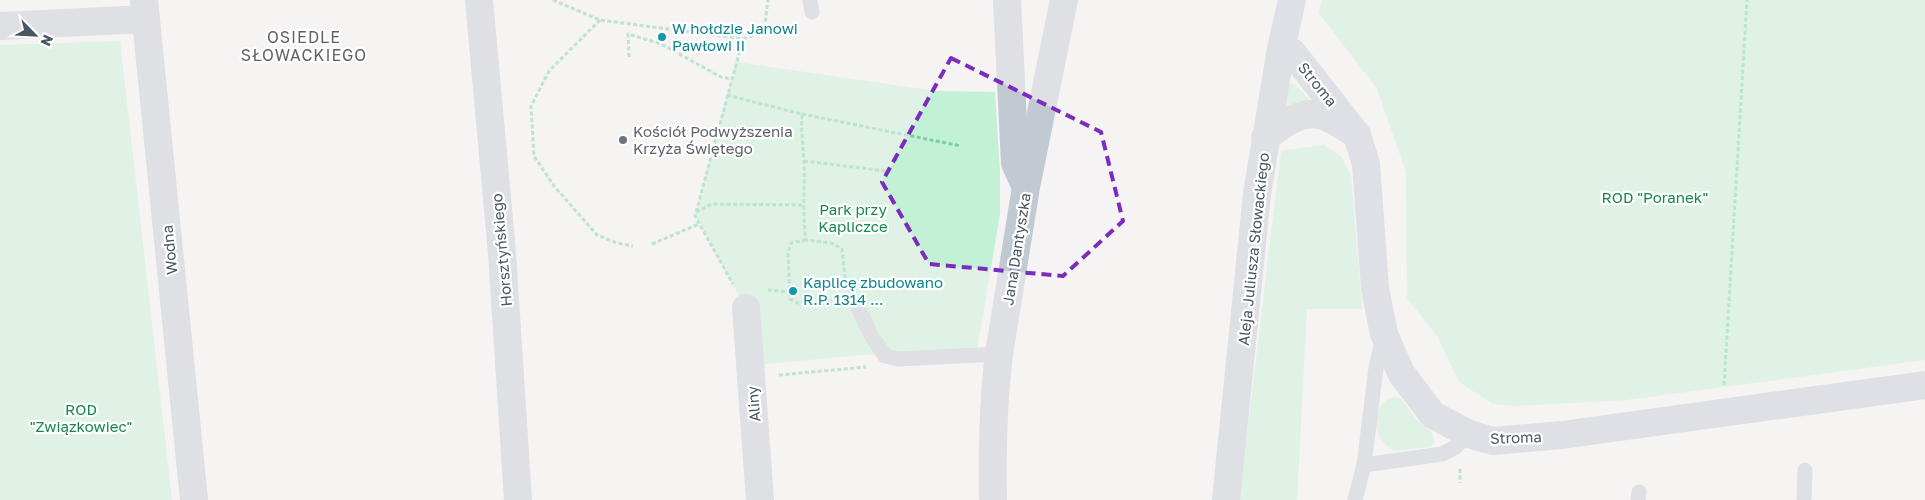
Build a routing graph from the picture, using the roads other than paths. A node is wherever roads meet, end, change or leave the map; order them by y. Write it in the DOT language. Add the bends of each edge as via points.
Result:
graph roads {
  1 [pos="479,0"];
  2 [pos="1007,0"];
  3 [pos="1064,0"];
  4 [pos="1292,0"];
  5 [pos="145,10"];
  6 [pos="0,26"];
  7 [pos="1281,49"];
  8 [pos="1357,136"];
  9 [pos="1266,138"];
  10 [pos="1026,186"];
  11 [pos="755,299"];
  12 [pos="857,305"];
  13 [pos="1384,334"];
  14 [pos="999,354"];
  15 [pos="1925,385"];
  16 [pos="1469,434"];
  17 [pos="1364,465"];
  18 [pos="1806,470"];
  19 [pos="194,500"];
  20 [pos="518,500"];
  21 [pos="760,500"];
  22 [pos="993,500"];
  23 [pos="1226,500"];
  24 [pos="1355,500"];
  25 [pos="1804,500"];
  1 -- 20 [label="street, Horsztyńskiego" via="502,253"];
  2 -- 10 [label="street, Jana Dantyszka" via="1015,164"];
  3 -- 10 [label="street"];
  4 -- 7 [label="street, Aleja Juliusza Słowackiego"];
  5 -- 6 [label="street"];
  5 -- 19 [label="street, Wodna"];
  7 -- 8 [label="street, Stroma" via="1292,52"];
  7 -- 9 [label="street, Aleja Juliusza Słowackiego"];
  8 -- 9 [label="street" via="1324,116 1305,115 1286,122"];
  8 -- 13 [label="street, Stroma" via="1366,164 1375,288"];
  9 -- 23 [label="street, Aleja Juliusza Słowackiego"];
  10 -- 14 [label="street, Jana Dantyszka"];
  11 -- 21 [label="street, Aliny"];
  12 -- 14 [label="lane" via="885,356 898,359"];
  13 -- 16 [label="street, Stroma" via="1401,373 1433,415"];
  13 -- 17 [label="lane" via="1376,368"];
  14 -- 22 [label="street, Jana Dantyszka" via="992,446"];
  15 -- 16 [label="street, Stroma" via="1608,429 1493,441"];
  16 -- 17 [label="lane" via="1442,454"];
  17 -- 24 [label="lane"];
  18 -- 25 [label="lane"];
}
